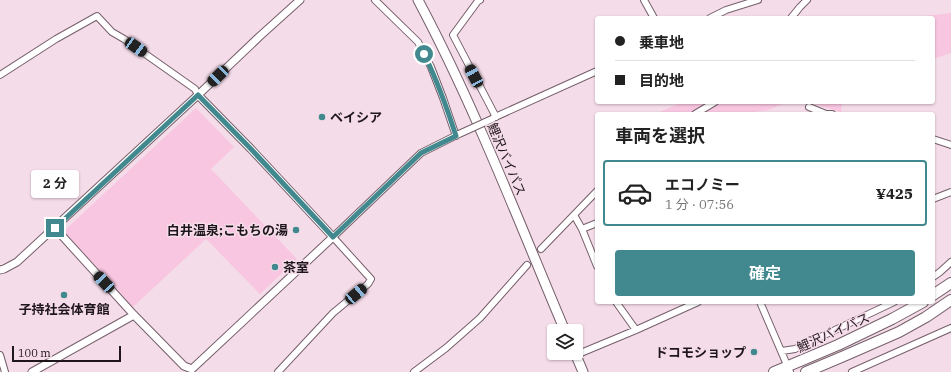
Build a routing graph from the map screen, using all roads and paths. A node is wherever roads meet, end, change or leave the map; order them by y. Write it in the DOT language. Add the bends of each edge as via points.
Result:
graph roads {
  1 [pos="300,0"];
  2 [pos="376,0"];
  3 [pos="418,0"];
  4 [pos="478,0"];
  5 [pos="644,0"];
  6 [pos="758,0"];
  7 [pos="808,0"];
  8 [pos="653,16"];
  9 [pos="714,16"];
  10 [pos="793,16"];
  11 [pos="595,72"];
  12 [pos="0,75"];
  13 [pos="198,95"];
  14 [pos="712,104"];
  15 [pos="808,107"];
  16 [pos="698,112"];
  17 [pos="821,112"];
  18 [pos="494,118"];
  19 [pos="457,135"];
  20 [pos="935,140"];
  21 [pos="951,145"];
  22 [pos="951,192"];
  23 [pos="595,193"];
  24 [pos="935,199"];
  25 [pos="574,215"];
  26 [pos="595,224"];
  27 [pos="55,228"];
  28 [pos="582,229"];
  29 [pos="333,237"];
  30 [pos="541,249"];
  31 [pos="595,261"];
  32 [pos="951,262"];
  33 [pos="527,264"];
  34 [pos="0,270"];
  35 [pos="935,276"];
  36 [pos="951,283"];
  37 [pos="935,294"];
  38 [pos="951,300"];
  39 [pos="617,304"];
  40 [pos="694,304"];
  41 [pos="761,304"];
  42 [pos="890,304"];
  43 [pos="919,304"];
  44 [pos="134,315"];
  45 [pos="563,324"];
  46 [pos="951,328"];
  47 [pos="636,330"];
  48 [pos="583,351"];
  49 [pos="782,351"];
  50 [pos="0,355"];
  51 [pos="578,360"];
  52 [pos="789,369"];
  53 [pos="5,372"];
  54 [pos="32,372"];
  55 [pos="278,372"];
  56 [pos="414,372"];
  57 [pos="583,372"];
  58 [pos="774,372"];
  59 [pos="806,372"];
  60 [pos="852,372"];
  1 -- 13 [label="street"];
  2 -- 19 [label="street" via="418,42"];
  3 -- 45 [label="main road, 鯉沢バイパス" via="469,104"];
  4 -- 18 [label="street" via="453,35"];
  5 -- 8 [label="street"];
  6 -- 9 [label="street"];
  7 -- 10 [label="street"];
  11 -- 18 [label="street"];
  12 -- 13 [label="street" via="97,16 112,32 195,90"];
  13 -- 27 [label="street"];
  13 -- 29 [label="street"];
  14 -- 16 [label="street"];
  15 -- 17 [label="street"];
  18 -- 19 [label="street, bridge"];
  19 -- 29 [label="street" via="421,153"];
  20 -- 21 [label="street"];
  22 -- 24 [label="street"];
  23 -- 25 [label="street"];
  25 -- 28 [label="street"];
  25 -- 30 [label="street"];
  26 -- 28 [label="street"];
  27 -- 34 [label="street" via="17,262"];
  27 -- 44 [label="street"];
  28 -- 31 [label="street"];
  29 -- 44 [label="street" via="192,368 184,366"];
  29 -- 55 [label="street" via="372,279 333,313"];
  32 -- 35 [label="street"];
  33 -- 56 [label="street" via="480,318"];
  36 -- 37 [label="highway"];
  38 -- 59 [label="highway, 鯉沢バイパス" via="899,332"];
  39 -- 47 [label="street"];
  40 -- 47 [label="street"];
  41 -- 49 [label="street"];
  42 -- 49 [label="street" via="795,349"];
  43 -- 52 [label="highway, 鯉沢バイパス"];
  44 -- 54 [label="street"];
  46 -- 60 [label="street"];
  47 -- 48 [label="street"];
  49 -- 52 [label="street"];
  50 -- 53 [label="street"];
  51 -- 57 [label="main road"];
  52 -- 58 [label="highway, 鯉沢バイパス"];
}
